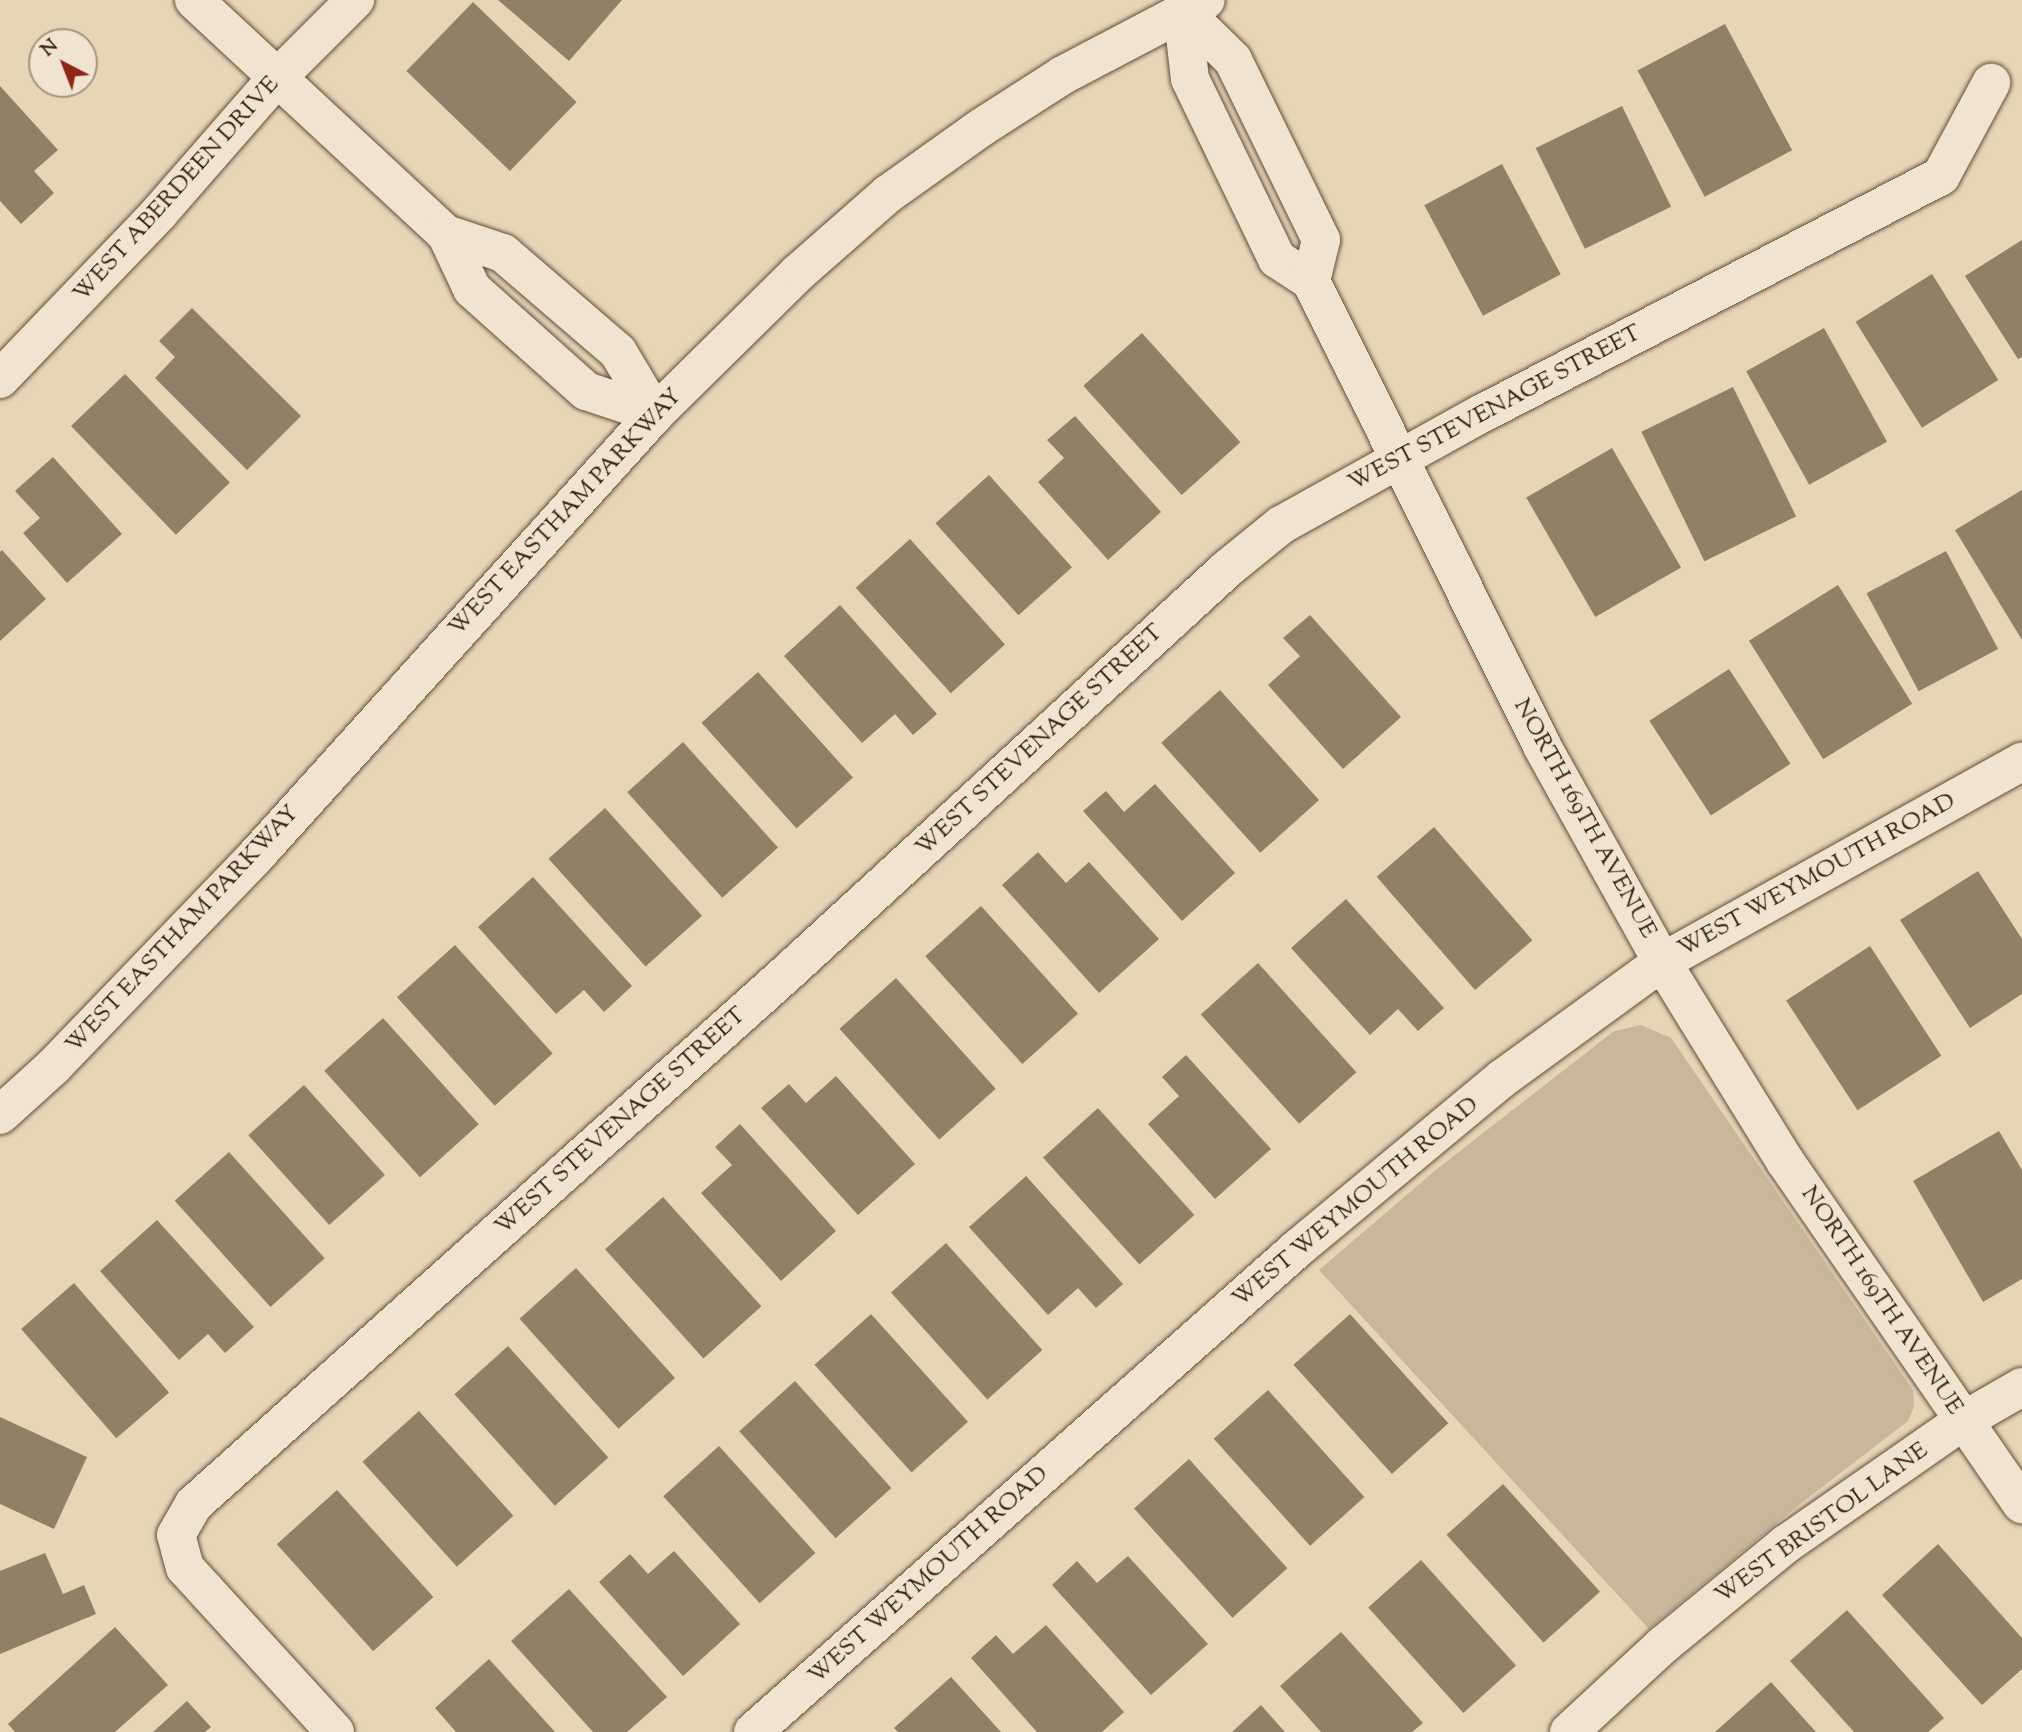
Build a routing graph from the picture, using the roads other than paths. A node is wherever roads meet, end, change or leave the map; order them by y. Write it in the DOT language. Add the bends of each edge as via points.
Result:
graph roads {
  1 [pos="194,0"];
  2 [pos="355,0"];
  3 [pos="1194,5"];
  4 [pos="276,79"];
  5 [pos="1991,83"];
  6 [pos="446,234"];
  7 [pos="0,379"];
  8 [pos="656,414"];
  9 [pos="1398,460"];
  10 [pos="2022,762"];
  11 [pos="1662,962"];
  12 [pos="3,1107"];
  13 [pos="2022,1387"];
  14 [pos="1963,1421"];
  15 [pos="2022,1504"];
  16 [pos="335,1732"];
  17 [pos="753,1732"];
  18 [pos="1569,1732"];
  1 -- 4 [label="street"];
  2 -- 4 [label="street, WEST ABERDEEN DRIVE"];
  3 -- 8 [label="street, WEST EASTHAM PARKWAY" via="1063,75 888,194 797,273"];
  3 -- 9 [label="street, NORTH 169TH AVENUE" via="1233,60 1321,240 1311,281"];
  4 -- 6 [label="street"];
  4 -- 7 [label="street, WEST ABERDEEN DRIVE" via="159,213"];
  5 -- 9 [label="street, WEST STEVENAGE STREET" via="1941,176"];
  6 -- 8 [label="street" via="503,253 618,352"];
  6 -- 8 [label="street" via="472,289 586,391"];
  8 -- 12 [label="street, WEST EASTHAM PARKWAY" via="255,857 53,1067"];
  9 -- 11 [label="street, NORTH 169TH AVENUE" via="1542,746"];
  9 -- 16 [label="street, WEST STEVENAGE STREET" via="1281,525 1228,568 787,973 194,1504 176,1535 185,1568"];
  10 -- 11 [label="street, WEST WEYMOUTH ROAD"];
  11 -- 14 [label="street, NORTH 169TH AVENUE" via="1785,1161"];
  11 -- 17 [label="street, WEST WEYMOUTH ROAD" via="1503,1078 1298,1248"];
  13 -- 14 [label="street, WEST BRISTOL LANE"];
  14 -- 15 [label="street, NORTH 169TH AVENUE"];
  14 -- 18 [label="street, WEST BRISTOL LANE" via="1786,1544 1663,1645"];
}
